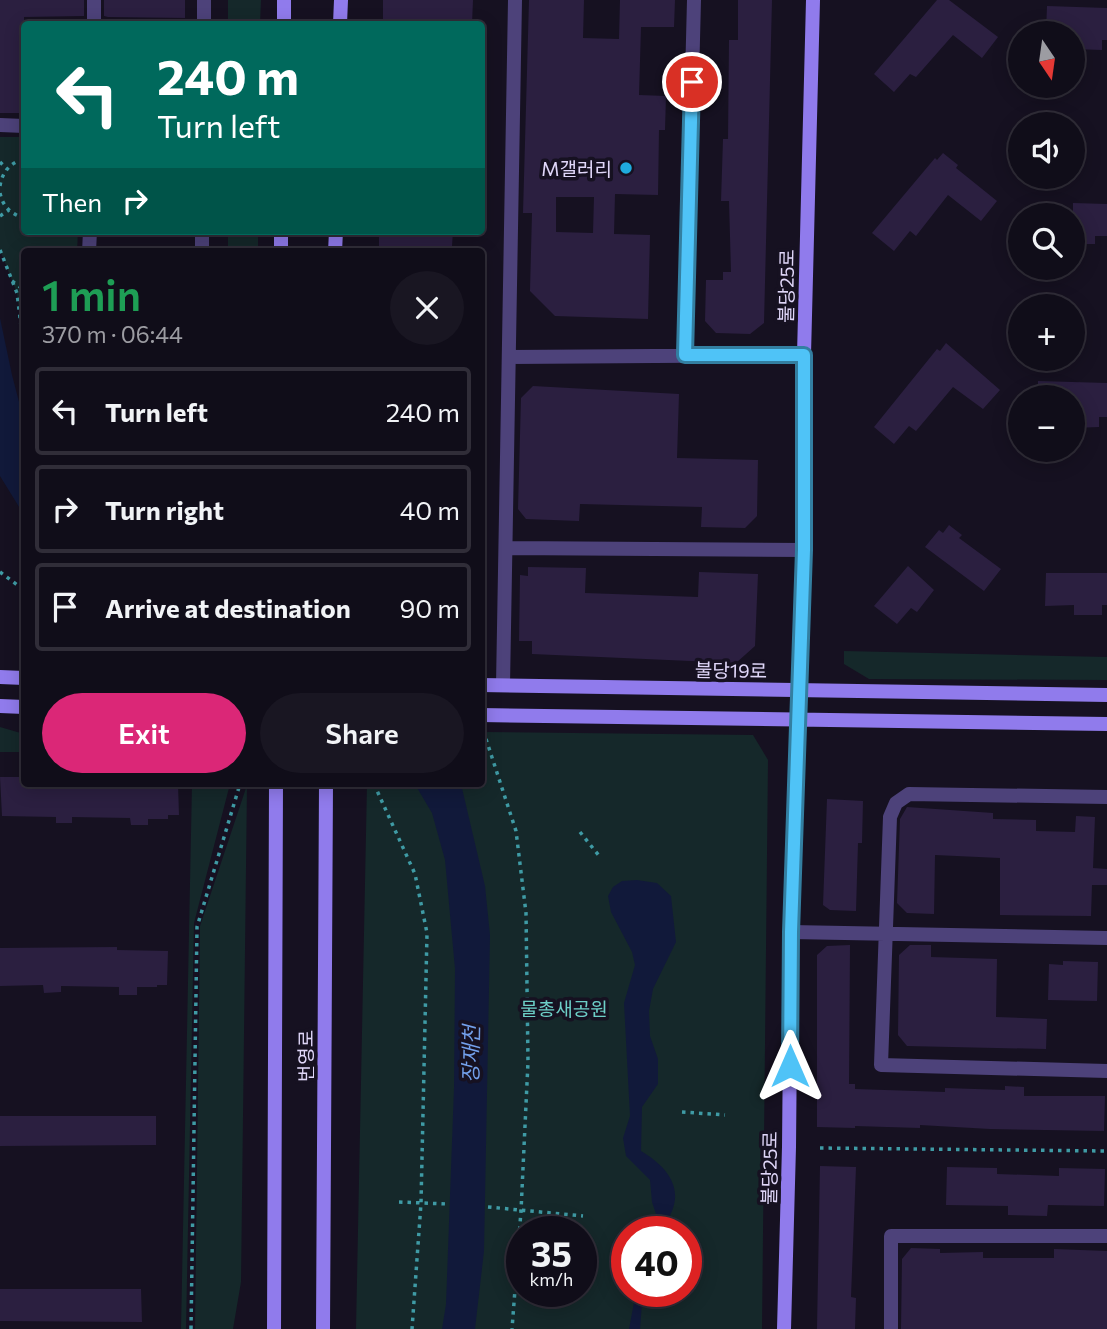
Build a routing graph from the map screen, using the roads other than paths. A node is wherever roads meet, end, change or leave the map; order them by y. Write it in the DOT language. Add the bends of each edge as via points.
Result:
graph roads {
  1 [pos="94,0"];
  2 [pos="204,0"];
  3 [pos="284,0"];
  4 [pos="341,0"];
  5 [pos="515,0"];
  6 [pos="694,0"];
  7 [pos="813,0"];
  8 [pos="94,21"];
  9 [pos="204,21"];
  10 [pos="284,21"];
  11 [pos="340,21"];
  12 [pos="0,125"];
  13 [pos="21,126"];
  14 [pos="685,355"];
  15 [pos="804,355"];
  16 [pos="510,357"];
  17 [pos="506,548"];
  18 [pos="804,550"];
  19 [pos="0,677"];
  20 [pos="21,678"];
  21 [pos="485,685"];
  22 [pos="503,685"];
  23 [pos="798,690"];
  24 [pos="1107,695"];
  25 [pos="0,706"];
  26 [pos="21,707"];
  27 [pos="485,715"];
  28 [pos="797,721"];
  29 [pos="1107,724"];
  30 [pos="276,787"];
  31 [pos="326,787"];
  32 [pos="1107,797"];
  33 [pos="791,932"];
  34 [pos="885,932"];
  35 [pos="1107,938"];
  36 [pos="1107,1071"];
  37 [pos="1107,1236"];
  38 [pos="274,1329"];
  39 [pos="323,1329"];
  40 [pos="784,1329"];
  41 [pos="891,1329"];
  1 -- 8 [label="street"];
  2 -- 9 [label="street"];
  3 -- 10 [label="street"];
  4 -- 11 [label="street"];
  5 -- 16 [label="street"];
  6 -- 14 [label="street"];
  7 -- 15 [label="street, 불당25로"];
  12 -- 13 [label="street"];
  14 -- 15 [label="street"];
  14 -- 16 [label="street"];
  15 -- 18 [label="street, 불당25로"];
  16 -- 17 [label="street"];
  17 -- 18 [label="street"];
  17 -- 22 [label="street"];
  18 -- 23 [label="street, 불당25로"];
  19 -- 20 [label="street"];
  21 -- 22 [label="street, 불당19로"];
  22 -- 23 [label="street, 불당19로"];
  23 -- 24 [label="street, 불당19로"];
  23 -- 28 [label="street, 불당25로"];
  25 -- 26 [label="street"];
  27 -- 28 [label="street"];
  28 -- 29 [label="street"];
  28 -- 33 [label="street, 불당25로"];
  30 -- 38 [label="street, 번영로"];
  31 -- 39 [label="street, 번영로"];
  32 -- 34 [label="street" via="909,794 896,803 890,817"];
  33 -- 34 [label="street"];
  33 -- 40 [label="street, 불당25로"];
  34 -- 35 [label="street"];
  34 -- 36 [label="street" via="881,1065"];
  37 -- 41 [label="street" via="891,1236"];
}
